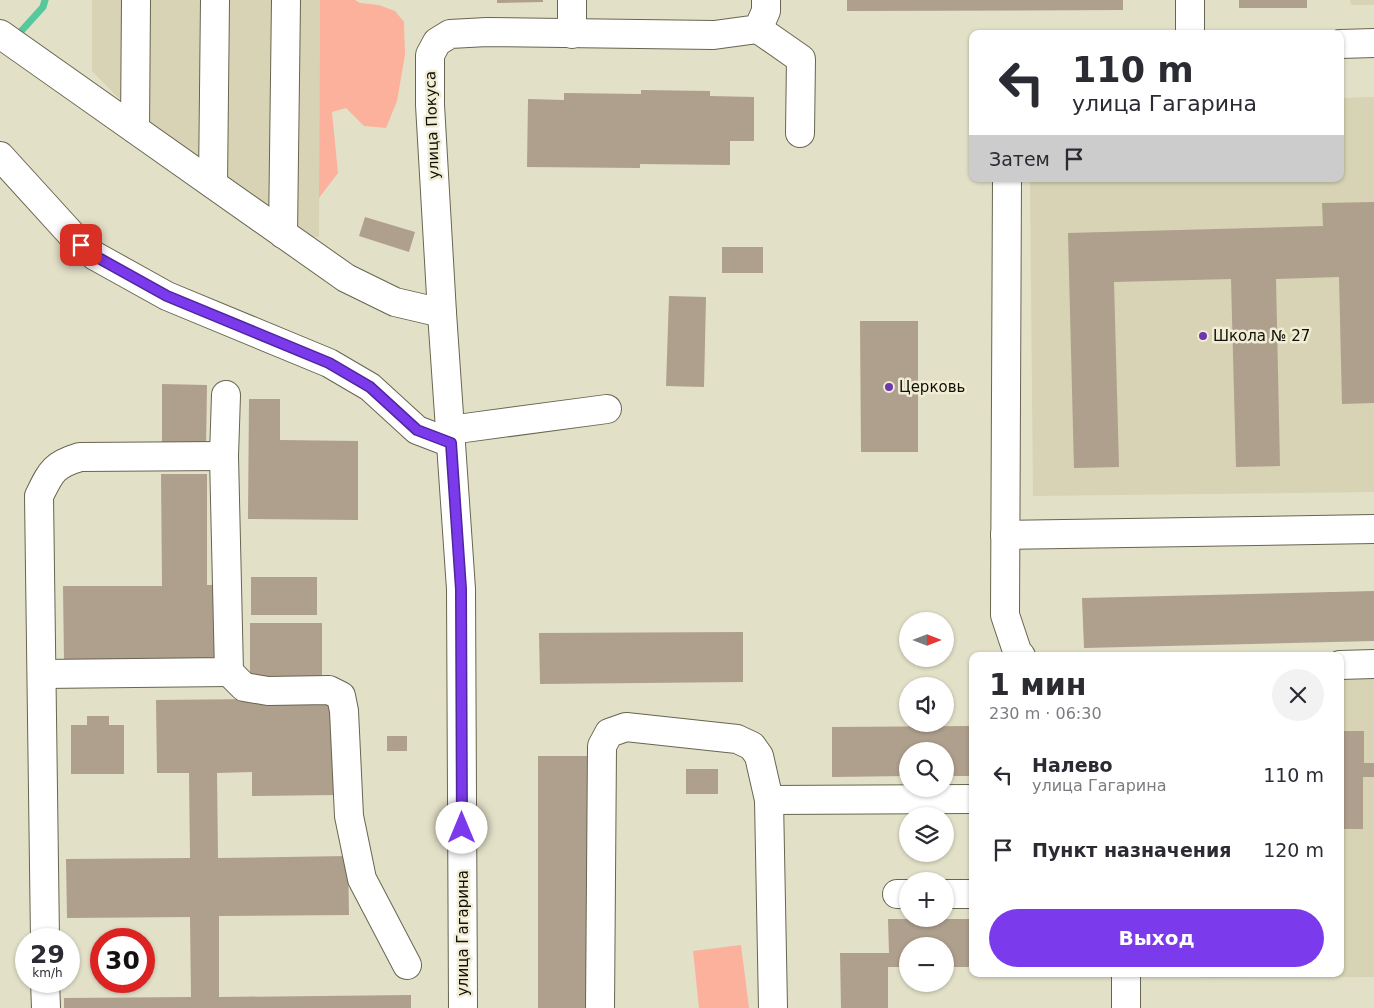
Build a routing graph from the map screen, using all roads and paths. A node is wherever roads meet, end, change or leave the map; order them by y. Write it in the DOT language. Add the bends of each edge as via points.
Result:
graph roads {
  1 [pos="136,0"];
  2 [pos="215,0"];
  3 [pos="286,0"];
  4 [pos="572,0"];
  5 [pos="766,0"];
  6 [pos="1190,0"];
  7 [pos="758,29"];
  8 [pos="1190,30"];
  9 [pos="0,34"];
  10 [pos="572,34"];
  11 [pos="1374,43"];
  12 [pos="1344,44"];
  13 [pos="135,129"];
  14 [pos="800,133"];
  15 [pos="0,156"];
  16 [pos="1007,182"];
  17 [pos="213,184"];
  18 [pos="284,234"];
  19 [pos="442,313"];
  20 [pos="226,395"];
  21 [pos="607,409"];
  22 [pos="451,436"];
  23 [pos="224,456"];
  24 [pos="1374,529"];
  25 [pos="1005,535"];
  26 [pos="1018,652"];
  27 [pos="1374,664"];
  28 [pos="1344,665"];
  29 [pos="229,672"];
  30 [pos="42,674"];
  31 [pos="969,799"];
  32 [pos="769,800"];
  33 [pos="954,894"];
  34 [pos="969,894"];
  35 [pos="45,928"];
  36 [pos="407,965"];
  37 [pos="1126,977"];
  38 [pos="45,993"];
  39 [pos="46,1008"];
  40 [pos="463,1008"];
  41 [pos="600,1008"];
  42 [pos="773,1008"];
  43 [pos="1126,1008"];
  1 -- 13 [label="street"];
  2 -- 17 [label="street"];
  3 -- 18 [label="street"];
  4 -- 10 [label="street"];
  5 -- 7 [label="street" via="766,11"];
  6 -- 8 [label="street"];
  7 -- 10 [label="street, улица Покуса" via="714,35"];
  7 -- 14 [label="street" via="801,59"];
  9 -- 13 [label="street"];
  10 -- 19 [label="street, улица Покуса" via="450,34 437,42 430,55"];
  11 -- 12 [label="street"];
  13 -- 17 [label="street"];
  15 -- 22 [label="street" via="81,245 95,256 167,296 329,363 370,387 417,430"];
  16 -- 25 [label="street"];
  17 -- 18 [label="street"];
  18 -- 19 [label="street" via="346,278 395,302"];
  19 -- 22 [label="street, улица Покуса"];
  20 -- 23 [label="street"];
  21 -- 22 [label="street"];
  22 -- 40 [label="street, улица Гагарина" via="461,589"];
  23 -- 29 [label="street"];
  23 -- 30 [label="street" via="80,457 51,472 39,496"];
  24 -- 25 [label="street"];
  25 -- 26 [label="street" via="1005,615"];
  27 -- 28 [label="street"];
  29 -- 30 [label="street"];
  29 -- 36 [label="street" via="244,687 268,691 329,690 341,696 349,816 362,880"];
  30 -- 35 [label="street"];
  31 -- 32 [label="street"];
  32 -- 41 [label="street" via="759,756 752,746 737,739 626,727 609,733 602,746"];
  32 -- 42 [label="street"];
  33 -- 34 [label="street"];
  37 -- 43 [label="street"];
  38 -- 39 [label="street"];
}
